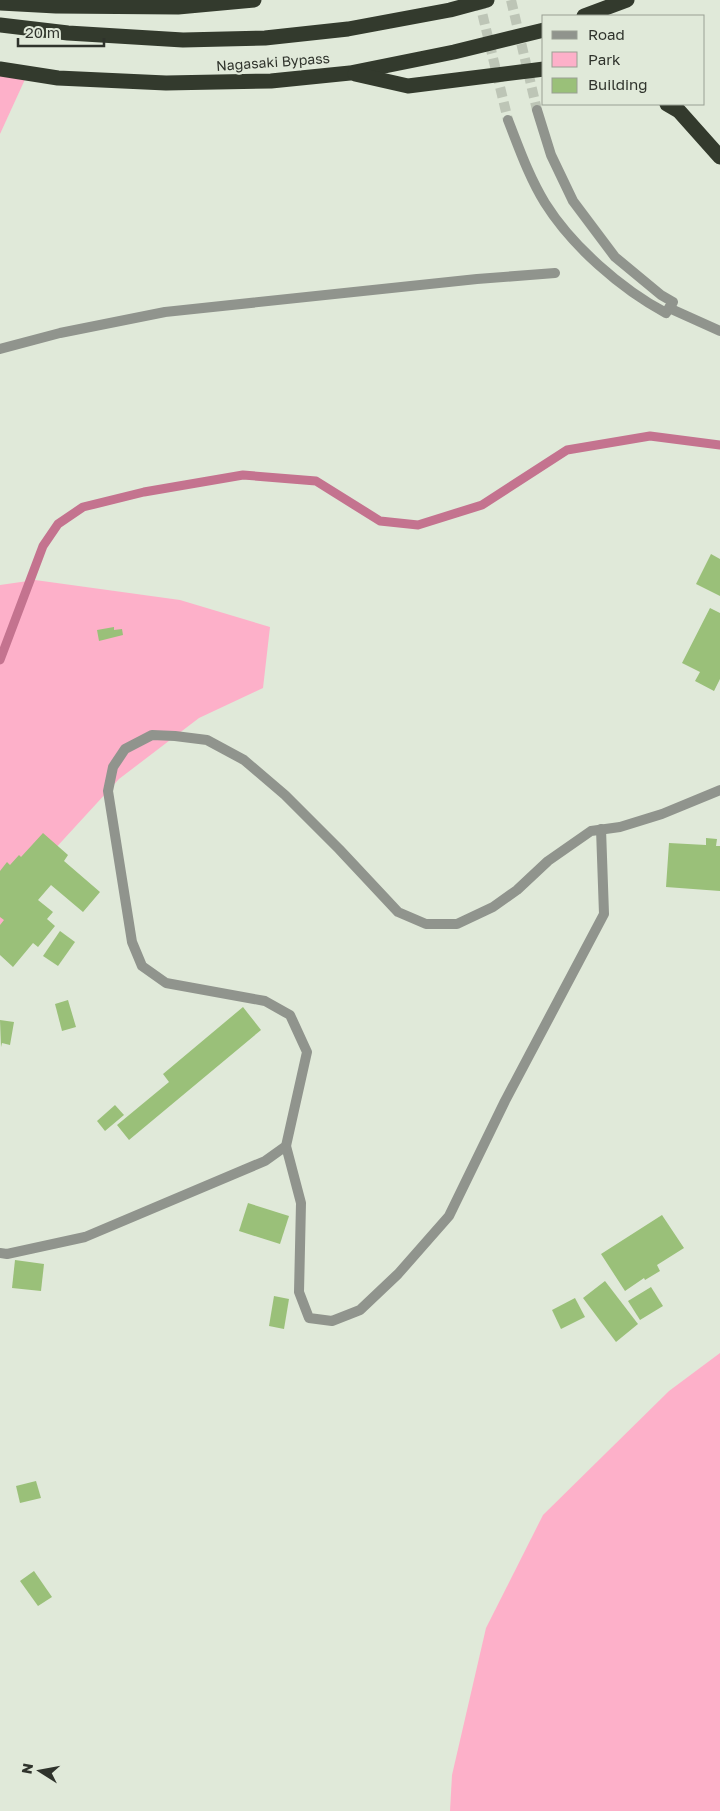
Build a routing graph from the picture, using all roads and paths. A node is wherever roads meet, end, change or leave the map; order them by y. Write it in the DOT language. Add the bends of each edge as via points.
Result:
graph roads {
  1 [pos="254,0"];
  2 [pos="487,0"];
  3 [pos="627,0"];
  4 [pos="0,3"];
  5 [pos="587,15"];
  6 [pos="0,25"];
  7 [pos="542,30"];
  8 [pos="0,69"];
  9 [pos="542,69"];
  10 [pos="350,72"];
  11 [pos="669,105"];
  12 [pos="537,110"];
  13 [pos="508,120"];
  14 [pos="720,157"];
  15 [pos="555,273"];
  16 [pos="669,308"];
  17 [pos="720,331"];
  18 [pos="0,349"];
  19 [pos="720,790"];
  20 [pos="601,829"];
  21 [pos="286,1146"];
  22 [pos="0,1253"];
  1 -- 4 [label="highway" via="178,7"];
  2 -- 6 [label="highway, Nagasaki Bypass" via="348,29 265,38 183,40"];
  3 -- 5 [label="highway"];
  7 -- 10 [label="highway, Nagasaki Bypass"];
  8 -- 10 [label="highway, Nagasaki Bypass" via="58,78 166,83 271,81"];
  9 -- 10 [label="highway" via="408,86"];
  11 -- 14 [label="highway" via="679,111"];
  12 -- 16 [label="street" via="551,155 573,201 615,257 673,302"];
  13 -- 16 [label="street" via="526,168 567,234 603,269 654,307 666,313"];
  15 -- 18 [label="street" via="165,312"];
  16 -- 17 [label="street"];
  19 -- 20 [label="street" via="662,814 620,827"];
  20 -- 21 [label="street" via="604,914 504,1101 449,1216 398,1274 360,1310 332,1321 309,1318 299,1292 301,1203"];
  20 -- 21 [label="street" via="591,831 548,861 493,907 457,924 426,924 398,912 285,795 244,760 207,740 175,736 152,735 125,749 113,767 108,791 132,942 142,966 166,983 265,1001 290,1015 307,1052"];
  21 -- 22 [label="street" via="264,1161 85,1237"];
}
